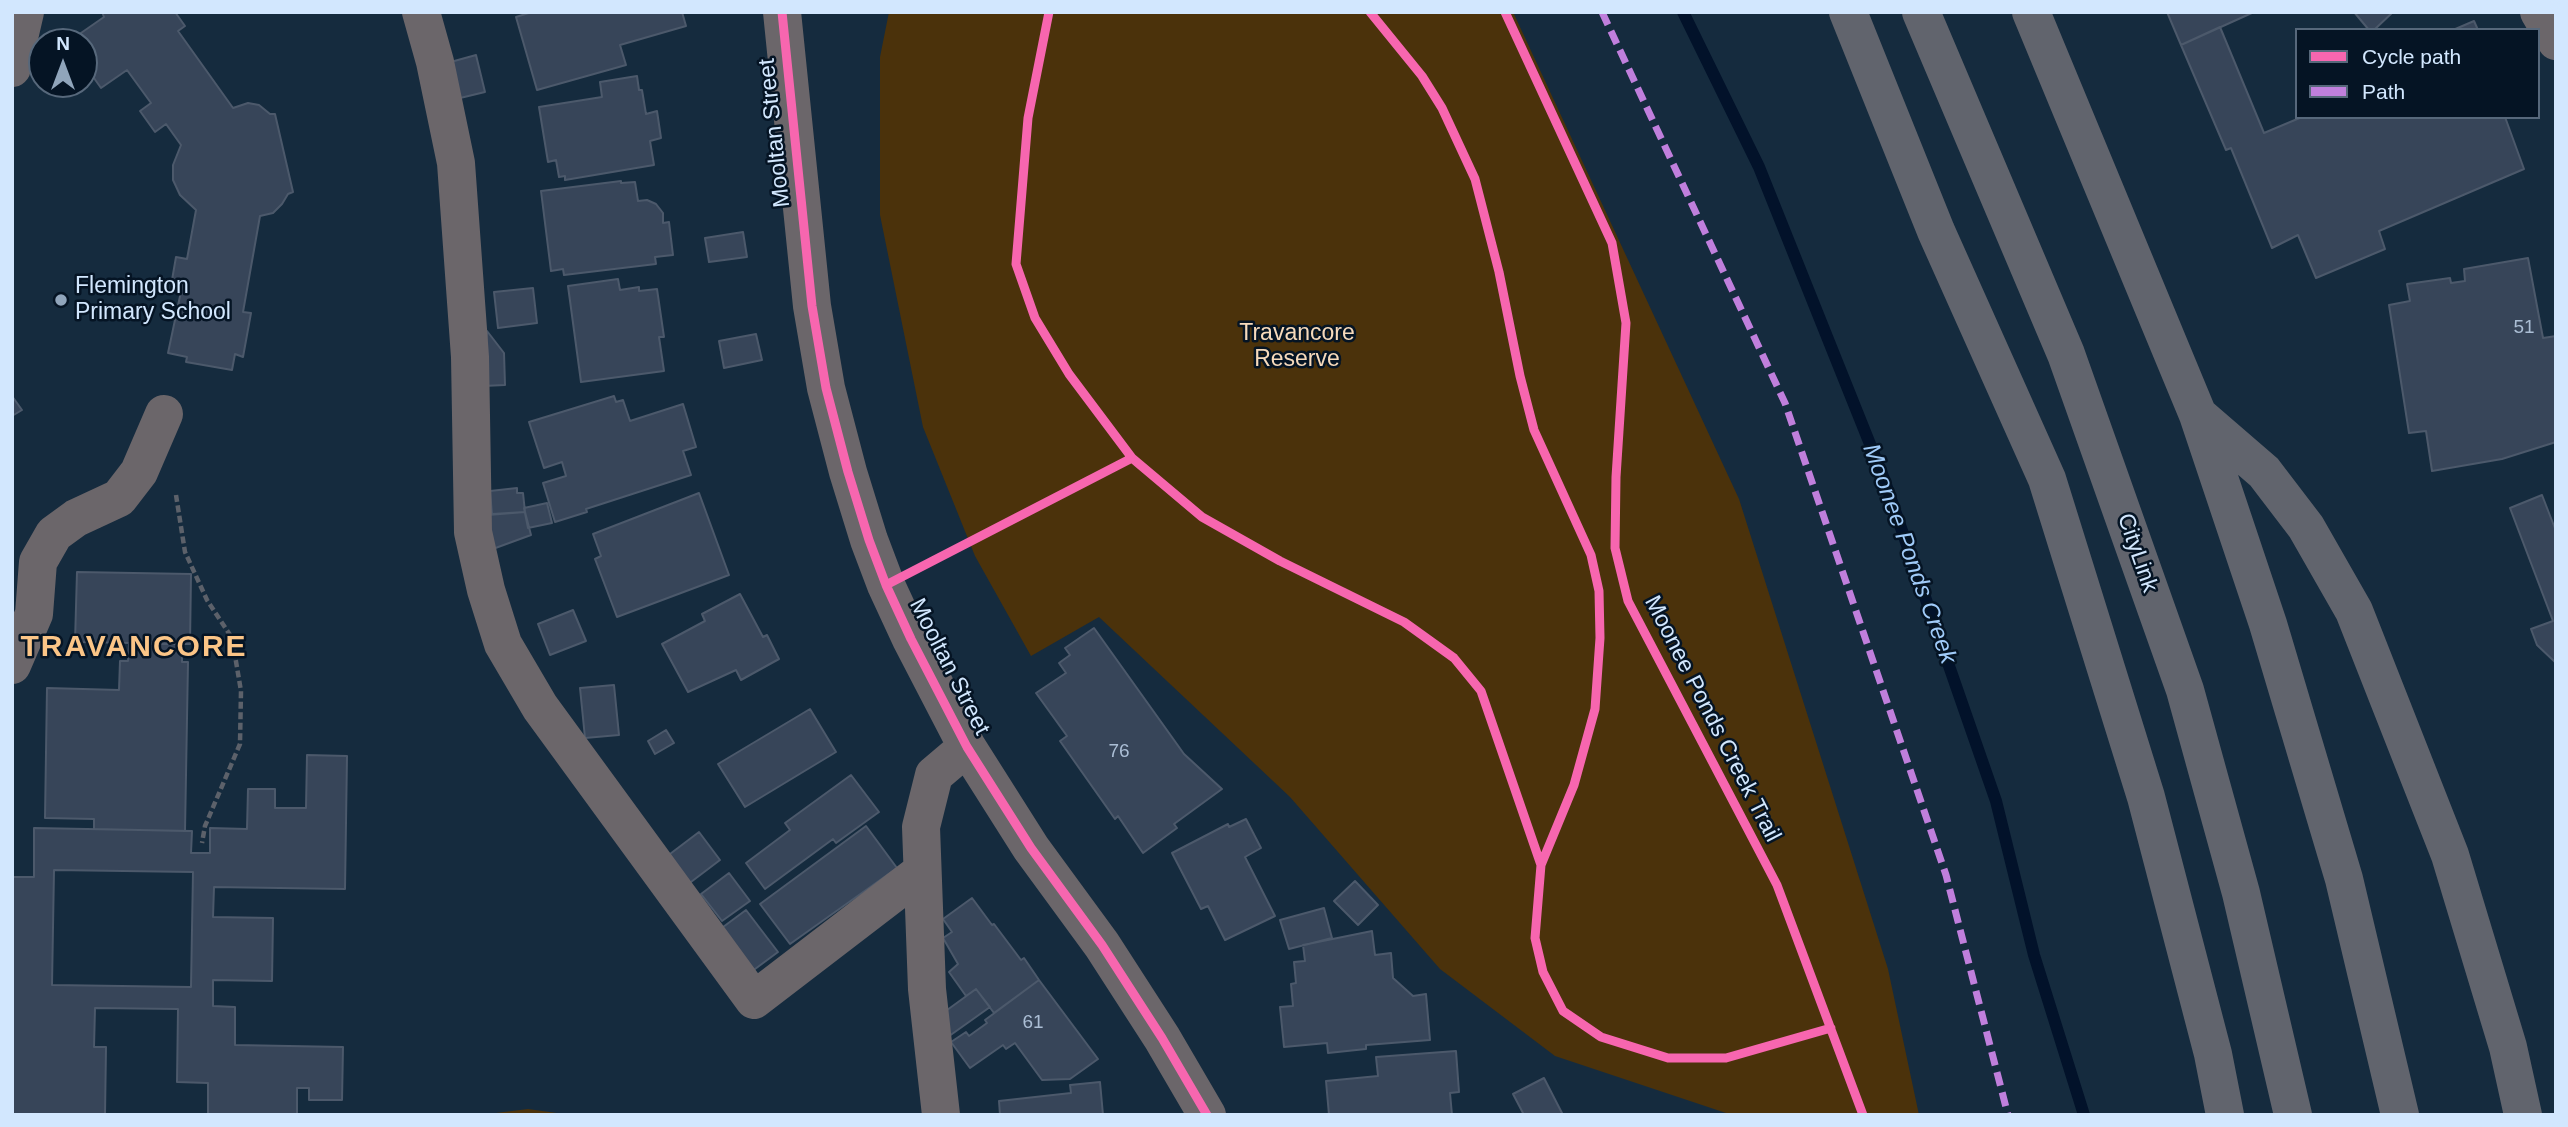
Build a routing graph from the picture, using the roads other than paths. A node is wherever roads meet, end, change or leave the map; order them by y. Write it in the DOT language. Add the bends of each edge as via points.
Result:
graph roads {
  1 [pos="25,12"];
  2 [pos="421,12"];
  3 [pos="782,12"];
  4 [pos="1848,12"];
  5 [pos="1921,12"];
  6 [pos="2031,12"];
  7 [pos="2539,12"];
  8 [pos="2556,41"];
  9 [pos="12,68"];
  10 [pos="164,414"];
  11 [pos="2198,415"];
  12 [pos="12,665"];
  13 [pos="967,747"];
  14 [pos="921,872"];
  15 [pos="941,1115"];
  16 [pos="1207,1115"];
  17 [pos="2225,1115"];
  18 [pos="2293,1115"];
  19 [pos="2400,1115"];
  20 [pos="2523,1115"];
  1 -- 9 [label="street"];
  2 -- 14 [label="street" via="456,163 470,357 473,532 486,590 509,655 540,707 754,1000"];
  3 -- 13 [label="street, Mooltan Street" via="812,306 826,388 886,585"];
  4 -- 17 [label="highway" via="1936,231 2047,479 2146,797"];
  5 -- 18 [label="highway, CityLink" via="2066,354 2185,690 2241,893"];
  6 -- 11 [label="highway"];
  7 -- 8 [label="street"];
  10 -- 12 [label="street" via="139,472 119,498 54,534 38,562 34,614"];
  11 -- 19 [label="highway" via="2268,624 2344,879"];
  11 -- 20 [label="highway" via="2264,472 2306,527 2354,611 2450,855 2508,1047"];
  13 -- 14 [label="street" via="934,775 921,827"];
  13 -- 16 [label="street, Mooltan Street" via="1031,848 1109,956"];
  14 -- 15 [label="street" via="927,989"];
}
